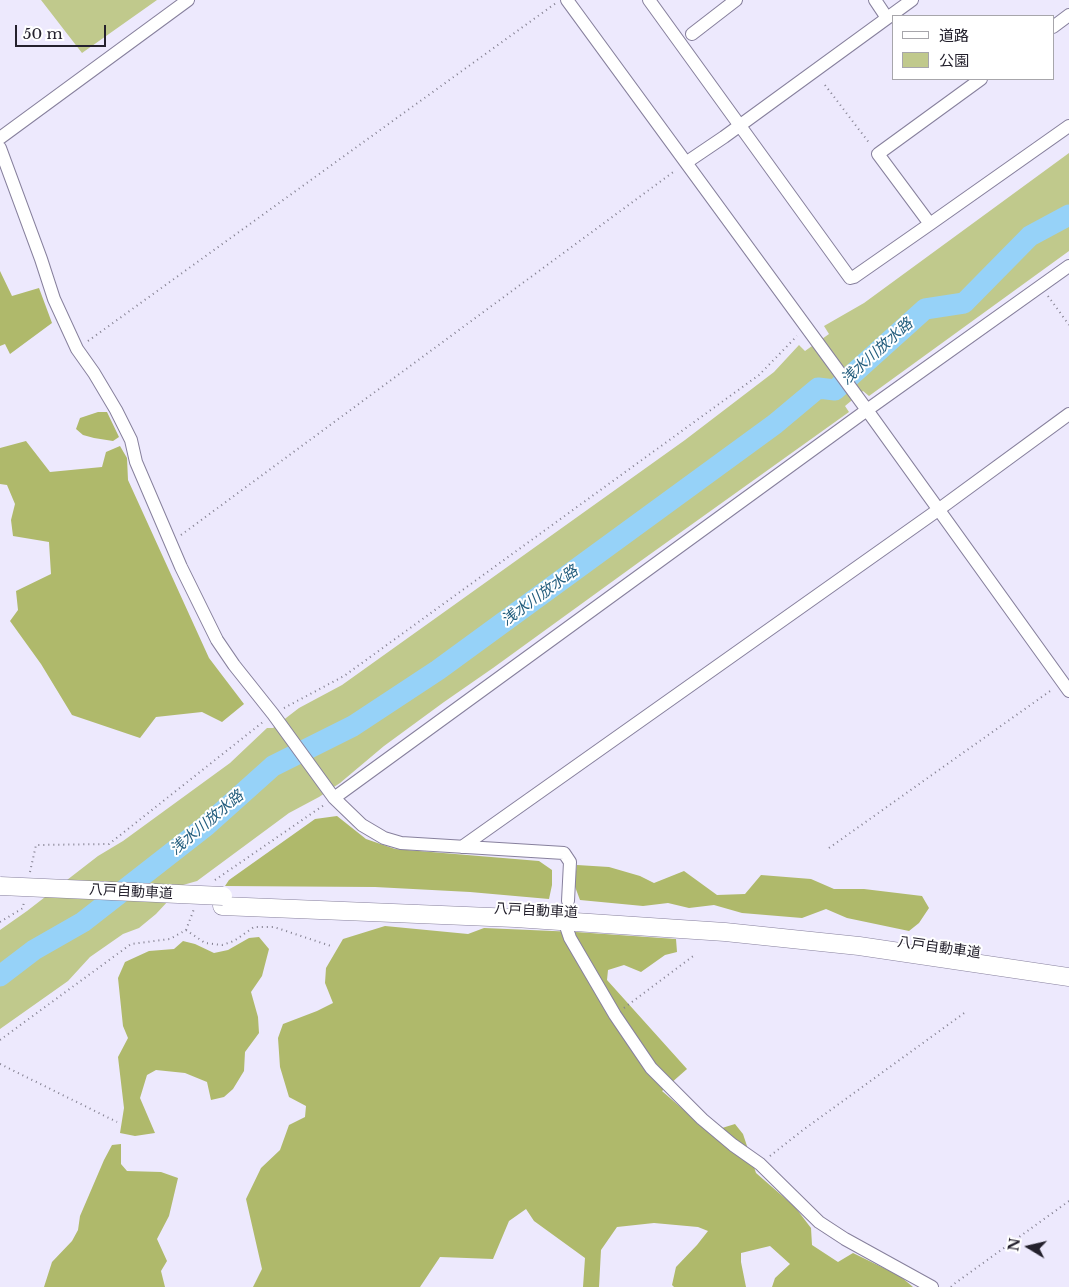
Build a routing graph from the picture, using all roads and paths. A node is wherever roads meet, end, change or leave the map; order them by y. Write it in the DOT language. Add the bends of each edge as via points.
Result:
graph roads {
  1 [pos="188,0"];
  2 [pos="560,0"];
  3 [pos="567,0"];
  4 [pos="648,0"];
  5 [pos="736,0"];
  6 [pos="875,0"];
  7 [pos="912,0"];
  8 [pos="1069,15"];
  9 [pos="887,18"];
  10 [pos="1054,26"];
  11 [pos="692,34"];
  12 [pos="980,80"];
  13 [pos="826,85"];
  14 [pos="740,124"];
  15 [pos="1069,126"];
  16 [pos="0,138"];
  17 [pos="0,148"];
  18 [pos="878,154"];
  19 [pos="687,162"];
  20 [pos="930,224"];
  21 [pos="1069,266"];
  22 [pos="1041,287"];
  23 [pos="1069,325"];
  24 [pos="808,332"];
  25 [pos="77,349"];
  26 [pos="867,410"];
  27 [pos="1069,414"];
  28 [pos="938,510"];
  29 [pos="171,542"];
  30 [pos="1066,686"];
  31 [pos="273,714"];
  32 [pos="334,798"];
  33 [pos="462,847"];
  34 [pos="829,848"];
  35 [pos="30,872"];
  36 [pos="210,883"];
  37 [pos="0,886"];
  38 [pos="0,895"];
  39 [pos="25,899"];
  40 [pos="223,901"];
  41 [pos="568,901"];
  42 [pos="195,906"];
  43 [pos="0,922"];
  44 [pos="566,926"];
  45 [pos="186,930"];
  46 [pos="331,946"];
  47 [pos="696,954"];
  48 [pos="1069,968"];
  49 [pos="1069,977"];
  50 [pos="967,1011"];
  51 [pos="616,1015"];
  52 [pos="0,1040"];
  53 [pos="0,1064"];
  54 [pos="117,1122"];
  55 [pos="760,1164"];
  56 [pos="1069,1201"];
  57 [pos="932,1287"];
  58 [pos="951,1287"];
  1 -- 16 [label="street"];
  2 -- 25 [label="path"];
  3 -- 19 [label="street"];
  4 -- 14 [label="street"];
  5 -- 11 [label="street"];
  6 -- 9 [label="street"];
  7 -- 9 [label="street"];
  8 -- 10 [label="street"];
  9 -- 14 [label="street"];
  12 -- 18 [label="street"];
  13 -- 18 [label="path"];
  14 -- 19 [label="street"];
  14 -- 20 [label="street" via="850,278"];
  15 -- 20 [label="street"];
  17 -- 25 [label="street" via="54,299"];
  18 -- 20 [label="street"];
  19 -- 24 [label="street"];
  19 -- 29 [label="path"];
  21 -- 22 [label="street"];
  22 -- 23 [label="path"];
  22 -- 26 [label="street"];
  24 -- 26 [label="street"];
  24 -- 31 [label="path" via="759,375 344,676"];
  25 -- 29 [label="street" via="131,440 136,462"];
  26 -- 28 [label="street"];
  26 -- 32 [label="street"];
  27 -- 28 [label="street"];
  28 -- 30 [label="street"];
  28 -- 33 [label="street"];
  29 -- 31 [label="street" via="217,640"];
  30 -- 34 [label="path"];
  31 -- 32 [label="street"];
  31 -- 35 [label="path" via="109,844 36,845"];
  32 -- 33 [label="street" via="362,825 384,838 401,843"];
  32 -- 36 [label="path"];
  33 -- 41 [label="street" via="564,853 570,862"];
  37 -- 40 [label="highway, 八戸自動車道, bridge"];
  38 -- 40 [label="highway, 八戸自動車道"];
  39 -- 43 [label="path" via="23,908"];
  40 -- 48 [label="highway, 八戸自動車道" via="515,909 723,922 858,937"];
  40 -- 49 [label="highway, 八戸自動車道" via="725,932 859,946"];
  42 -- 45 [label="path"];
  44 -- 51 [label="street"];
  45 -- 46 [label="path" via="205,943 222,946 254,928 274,927"];
  45 -- 52 [label="path" via="170,939 132,944"];
  47 -- 51 [label="path"];
  50 -- 55 [label="path"];
  51 -- 55 [label="street" via="652,1068 702,1119"];
  53 -- 54 [label="path"];
  55 -- 57 [label="street" via="819,1222"];
  56 -- 58 [label="path"];
}
